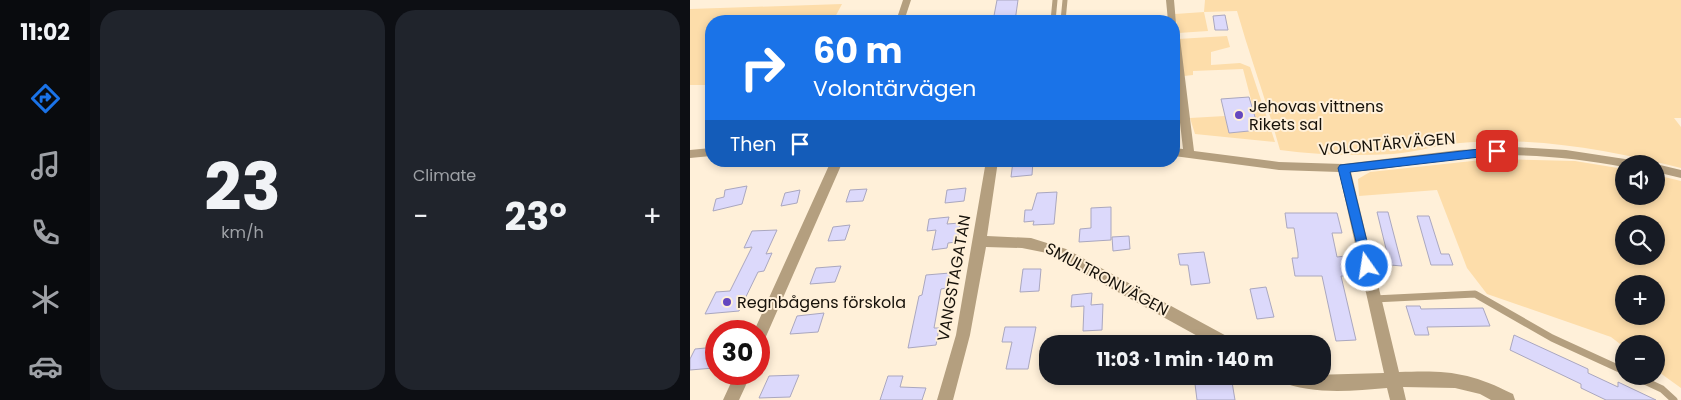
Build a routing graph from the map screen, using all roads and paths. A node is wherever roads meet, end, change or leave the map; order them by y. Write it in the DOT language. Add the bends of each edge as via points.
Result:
graph roads {
  1 [pos="907,0"];
  2 [pos="1055,0"];
  3 [pos="1065,0"];
  4 [pos="1170,0"];
  5 [pos="902,15"];
  6 [pos="1054,15"];
  7 [pos="1064,15"];
  8 [pos="1172,15"];
  9 [pos="1180,80"];
  10 [pos="705,153"];
  11 [pos="1180,153"];
  12 [pos="690,154"];
  13 [pos="1189,154"];
  14 [pos="1615,161"];
  15 [pos="834,167"];
  16 [pos="991,167"];
  17 [pos="1344,168"];
  18 [pos="1665,170"];
  19 [pos="1681,174"];
  20 [pos="980,242"];
  21 [pos="1374,299"];
  22 [pos="766,320"];
  23 [pos="1211,335"];
  24 [pos="1615,368"];
  25 [pos="1393,384"];
  26 [pos="737,385"];
  27 [pos="1306,385"];
  28 [pos="1653,385"];
  29 [pos="731,400"];
  30 [pos="946,400"];
  31 [pos="1398,400"];
  32 [pos="1507,400"];
  33 [pos="1674,400"];
  1 -- 5 [label="street"];
  2 -- 6 [label="lane"];
  3 -- 7 [label="lane"];
  4 -- 8 [label="street"];
  9 -- 13 [label="street"];
  10 -- 12 [label="street"];
  11 -- 13 [label="street, VOLONTÄRVÄGEN"];
  13 -- 17 [label="street, VOLONTÄRVÄGEN" via="1282,167"];
  14 -- 17 [label="street, VOLONTÄRVÄGEN" via="1578,155 1497,151"];
  15 -- 22 [label="street"];
  16 -- 20 [label="street, VANGSTAGATAN"];
  17 -- 21 [label="street"];
  18 -- 19 [label="street"];
  20 -- 23 [label="street, SMULTRONVÄGEN" via="1039,244"];
  20 -- 30 [label="street, VANGSTAGATAN" via="963,335"];
  21 -- 24 [label="lane" via="1475,294 1552,338"];
  21 -- 25 [label="street"];
  25 -- 27 [label="street" via="1340,390 1316,389"];
  25 -- 31 [label="street"];
  25 -- 32 [label="street" via="1475,385"];
  26 -- 29 [label="street"];
  28 -- 33 [label="lane"];
}
